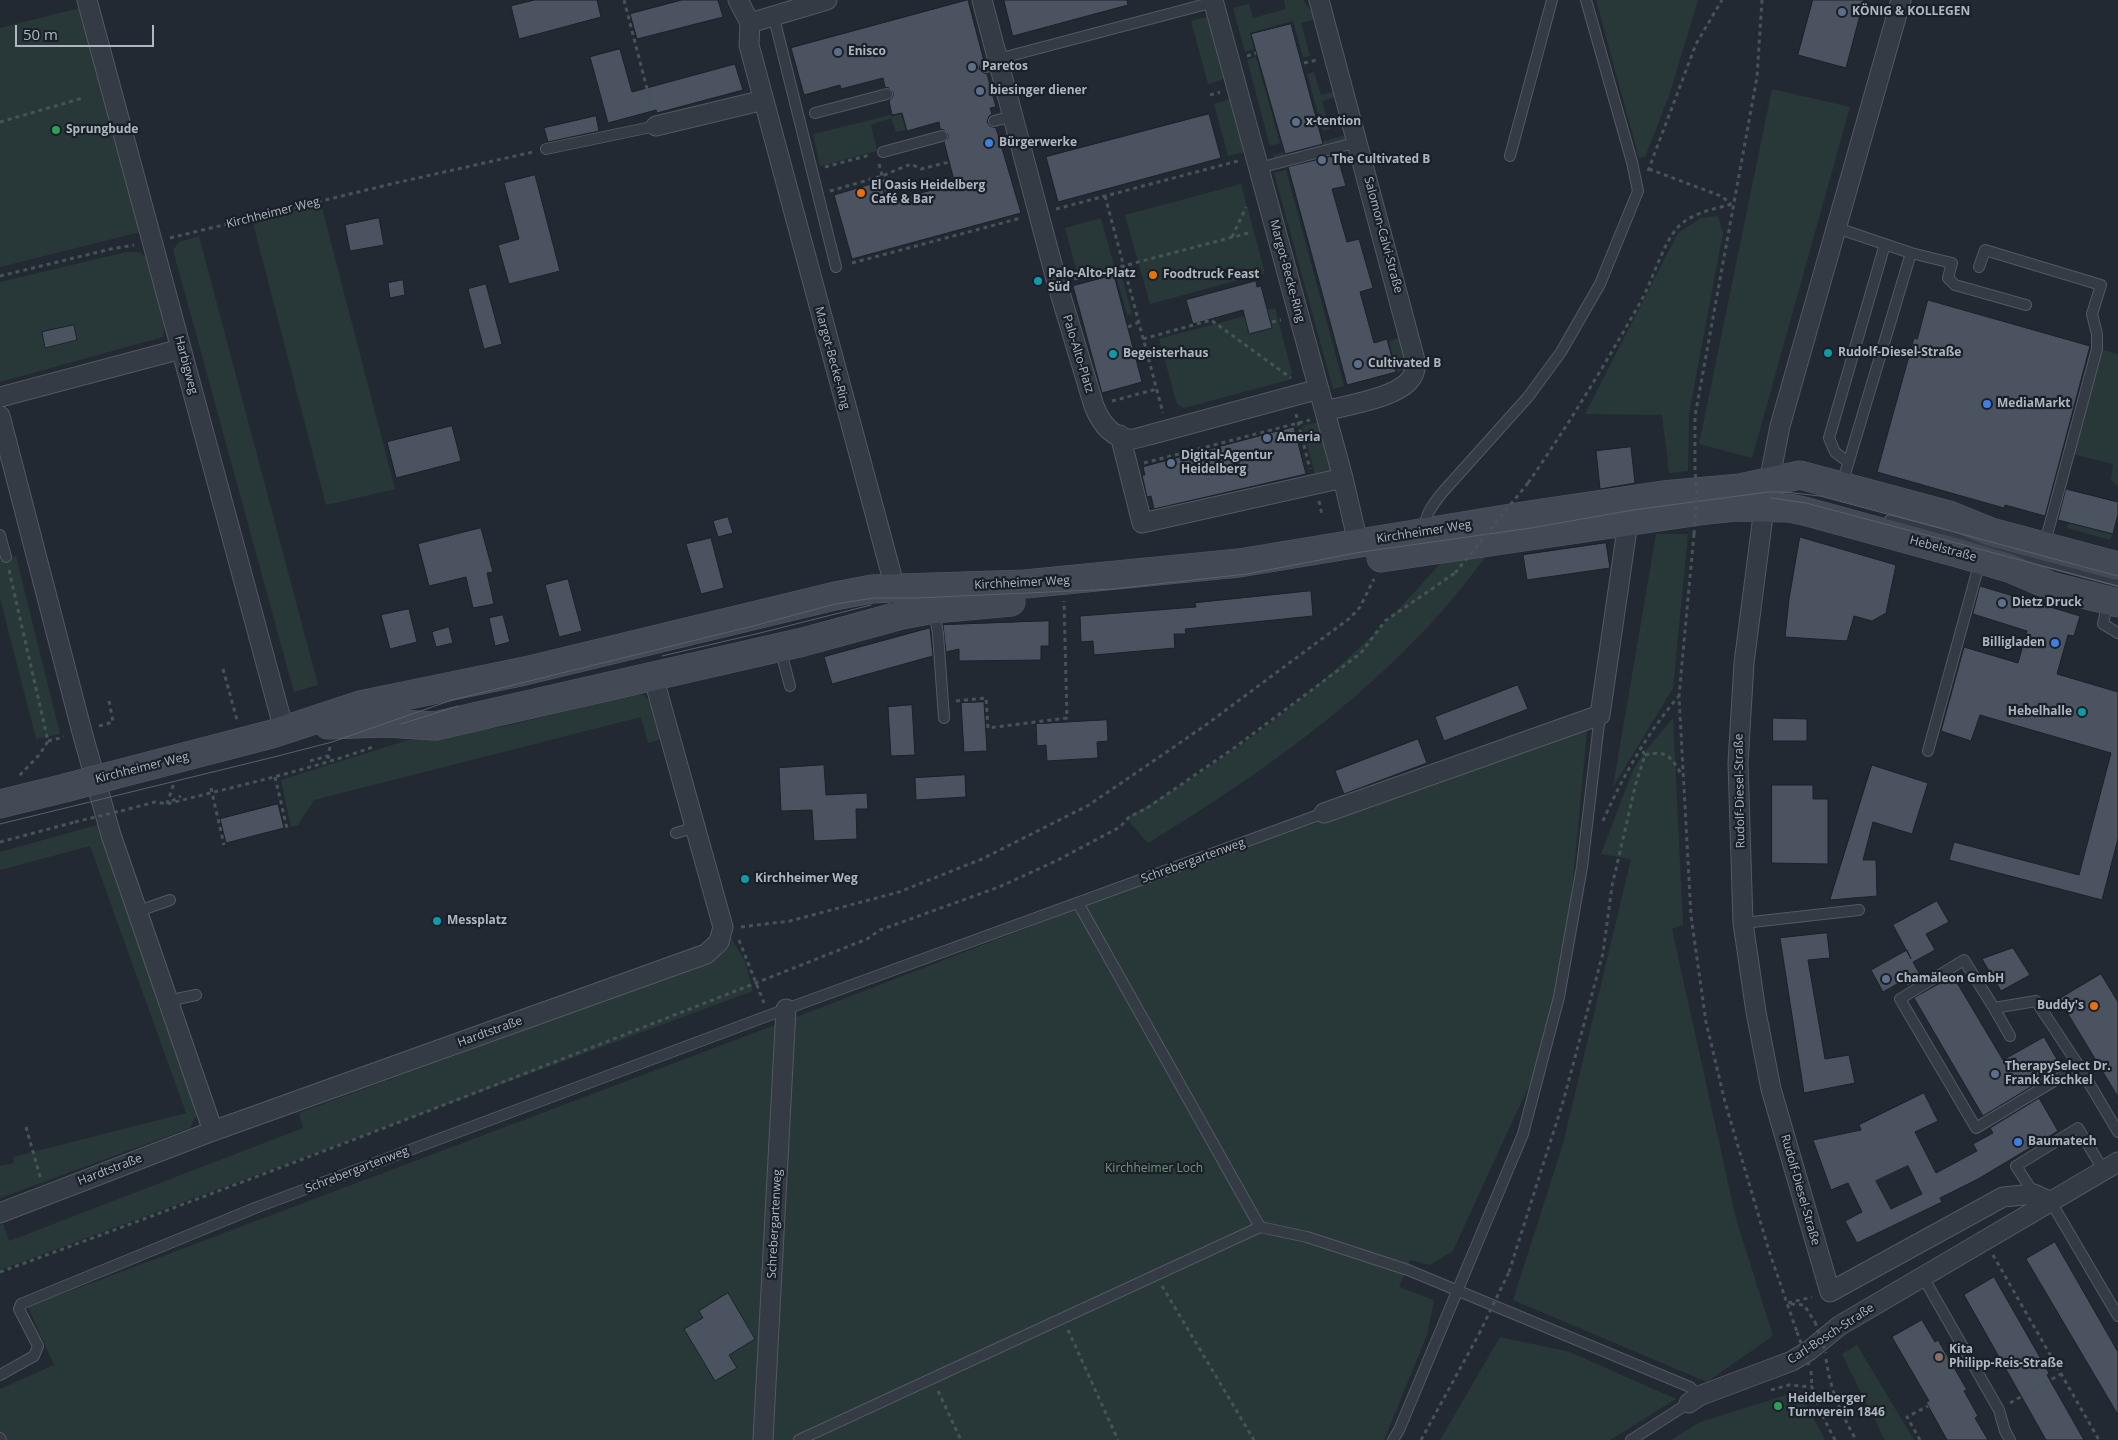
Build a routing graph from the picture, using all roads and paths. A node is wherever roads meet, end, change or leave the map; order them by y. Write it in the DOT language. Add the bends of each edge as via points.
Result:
graph roads {
  1 [pos="87,0"];
  2 [pos="624,0"];
  3 [pos="738,0"];
  4 [pos="828,0"];
  5 [pos="982,0"];
  6 [pos="1319,0"];
  7 [pos="1552,0"];
  8 [pos="1586,0"];
  9 [pos="1722,0"];
  10 [pos="1762,0"];
  11 [pos="1901,0"];
  12 [pos="1217,1"];
  13 [pos="773,14"];
  14 [pos="750,22"];
  15 [pos="994,63"];
  16 [pos="887,94"];
  17 [pos="83,98"];
  18 [pos="764,100"];
  19 [pos="815,113"];
  20 [pos="1013,116"];
  21 [pos="994,121"];
  22 [pos="0,122"];
  23 [pos="656,126"];
  24 [pos="942,136"];
  25 [pos="1358,142"];
  26 [pos="546,149"];
  27 [pos="883,152"];
  28 [pos="1510,156"];
  29 [pos="949,162"];
  30 [pos="1258,162"];
  31 [pos="1649,169"];
  32 [pos="825,176"];
  33 [pos="882,176"];
  34 [pos="827,183"];
  35 [pos="1638,191"];
  36 [pos="1105,196"];
  37 [pos="888,198"];
  38 [pos="1733,205"];
  39 [pos="1246,207"];
  40 [pos="1038,214"];
  41 [pos="1837,228"];
  42 [pos="1252,232"];
  43 [pos="1231,238"];
  44 [pos="152,242"];
  45 [pos="1886,244"];
  46 [pos="1911,253"];
  47 [pos="852,263"];
  48 [pos="1123,265"];
  49 [pos="836,267"];
  50 [pos="1979,267"];
  51 [pos="1089,275"];
  52 [pos="0,276"];
  53 [pos="1093,281"];
  54 [pos="1057,283"];
  55 [pos="2026,305"];
  56 [pos="1139,322"];
  57 [pos="1128,327"];
  58 [pos="1143,339"];
  59 [pos="181,349"];
  60 [pos="1157,389"];
  61 [pos="1319,389"];
  62 [pos="0,397"];
  63 [pos="1291,397"];
  64 [pos="1094,406"];
  65 [pos="1325,413"];
  66 [pos="0,416"];
  67 [pos="1298,423"];
  68 [pos="1168,430"];
  69 [pos="1120,435"];
  70 [pos="1127,468"];
  71 [pos="1845,473"];
  72 [pos="1343,478"];
  73 [pos="1314,484"];
  74 [pos="1782,490"];
  75 [pos="1764,508"];
  76 [pos="1322,514"];
  77 [pos="1882,518"];
  78 [pos="1628,522"];
  79 [pos="1426,531"];
  80 [pos="0,535"];
  81 [pos="1358,543"];
  82 [pos="2044,547"];
  83 [pos="6,557"];
  84 [pos="1381,558"];
  85 [pos="1980,560"];
  86 [pos="2118,566"];
  87 [pos="2115,595"];
  88 [pos="1064,598"];
  89 [pos="898,602"];
  90 [pos="934,609"];
  91 [pos="2118,632"];
  92 [pos="779,648"];
  93 [pos="223,670"];
  94 [pos="653,676"];
  95 [pos="790,686"];
  96 [pos="1679,696"];
  97 [pos="109,701"];
  98 [pos="943,702"];
  99 [pos="1600,715"];
  100 [pos="236,718"];
  101 [pos="944,718"];
  102 [pos="113,722"];
  103 [pos="284,730"];
  104 [pos="374,747"];
  105 [pos="1640,747"];
  106 [pos="1928,751"];
  107 [pos="1645,755"];
  108 [pos="328,756"];
  109 [pos="310,761"];
  110 [pos="1683,776"];
  111 [pos="275,777"];
  112 [pos="16,779"];
  113 [pos="210,788"];
  114 [pos="212,793"];
  115 [pos="181,796"];
  116 [pos="0,804"];
  117 [pos="167,804"];
  118 [pos="1324,813"];
  119 [pos="1601,826"];
  120 [pos="696,827"];
  121 [pos="287,828"];
  122 [pos="676,833"];
  123 [pos="0,842"];
  124 [pos="224,845"];
  125 [pos="170,900"];
  126 [pos="1078,904"];
  127 [pos="1859,910"];
  128 [pos="136,912"];
  129 [pos="1744,924"];
  130 [pos="723,927"];
  131 [pos="756,982"];
  132 [pos="196,995"];
  133 [pos="167,1001"];
  134 [pos="1994,1008"];
  135 [pos="786,1009"];
  136 [pos="769,1017"];
  137 [pos="2010,1036"];
  138 [pos="2079,1066"];
  139 [pos="26,1127"];
  140 [pos="213,1131"];
  141 [pos="2118,1132"];
  142 [pos="2111,1167"];
  143 [pos="45,1194"];
  144 [pos="2034,1194"];
  145 [pos="2051,1202"];
  146 [pos="0,1213"];
  147 [pos="1260,1227"];
  148 [pos="1985,1242"];
  149 [pos="0,1272"];
  150 [pos="1155,1275"];
  151 [pos="1923,1277"];
  152 [pos="1458,1291"];
  153 [pos="1830,1292"];
  154 [pos="1788,1303"];
  155 [pos="2118,1316"];
  156 [pos="1062,1318"];
  157 [pos="2061,1374"];
  158 [pos="0,1375"];
  159 [pos="933,1378"];
  160 [pos="1812,1387"];
  161 [pos="1768,1392"];
  162 [pos="1694,1399"];
  163 [pos="1928,1406"];
  164 [pos="1999,1410"];
  165 [pos="763,1440"];
  166 [pos="799,1440"];
  167 [pos="961,1440"];
  168 [pos="1118,1440"];
  169 [pos="1254,1440"];
  170 [pos="1393,1440"];
  171 [pos="1421,1440"];
  172 [pos="1631,1440"];
  173 [pos="1835,1440"];
  174 [pos="1856,1440"];
  175 [pos="1920,1440"];
  176 [pos="2010,1440"];
  177 [pos="2099,1440"];
  1 -- 44 [label="street, Harbigweg"];
  2 -- 23 [label="path"];
  3 -- 14 [label="street, Margot-Becke-Ring"];
  4 -- 13 [label="street"];
  5 -- 15 [label="street, Palo-Alto-Platz"];
  6 -- 25 [label="street, Salomon-Calvi-Straße"];
  7 -- 28 [label="lane"];
  8 -- 35 [label="lane"];
  9 -- 31 [label="path" via="1696,44"];
  10 -- 38 [label="path" via="1757,77"];
  11 -- 41 [label="street, Rudolf-Diesel-Straße"];
  12 -- 15 [label="lane"];
  12 -- 30 [label="street, Margot-Becke-Ring"];
  13 -- 14 [label="street"];
  13 -- 49 [label="lane"];
  14 -- 18 [label="street, Margot-Becke-Ring" via="749,45"];
  15 -- 20 [label="street, Palo-Alto-Platz"];
  16 -- 19 [label="lane"];
  17 -- 22 [label="path"];
  18 -- 23 [label="street"];
  18 -- 89 [label="street, Margot-Becke-Ring"];
  20 -- 21 [label="lane"];
  20 -- 40 [label="street, Palo-Alto-Platz"];
  23 -- 26 [label="lane"];
  24 -- 27 [label="lane"];
  25 -- 30 [label="lane"];
  25 -- 65 [label="street, Salomon-Calvi-Straße" via="1416,364 1414,374 1404,386"];
  26 -- 44 [label="path, Kirchheimer Weg"];
  27 -- 32 [label="path" via="823,168"];
  29 -- 33 [label="path" via="921,169 911,164"];
  30 -- 36 [label="path"];
  30 -- 61 [label="street, Margot-Becke-Ring"];
  31 -- 35 [label="path"];
  31 -- 38 [label="path" via="1721,196"];
  33 -- 34 [label="path" via="829,191"];
  33 -- 37 [label="path"];
  35 -- 79 [label="lane" via="1600,284 1561,352 1528,397 1441,494 1430,509"];
  36 -- 40 [label="path"];
  36 -- 48 [label="path"];
  38 -- 96 [label="path, bridge" via="1695,416 1694,534"];
  38 -- 131 [label="path, bridge" via="1690,218 1673,233 1646,292 1613,351 1528,483 1455,573 1385,621 1361,653 1234,748 1120,827 999,887 880,930"];
  39 -- 43 [label="path"];
  40 -- 47 [label="path"];
  40 -- 54 [label="street, Palo-Alto-Platz"];
  41 -- 45 [label="lane"];
  41 -- 74 [label="street, Rudolf-Diesel-Straße" via="1780,426"];
  42 -- 43 [label="path"];
  43 -- 48 [label="path"];
  44 -- 52 [label="path, Kirchheimer Weg"];
  44 -- 59 [label="street, Harbigweg"];
  45 -- 46 [label="lane"];
  45 -- 71 [label="lane" via="1829,438"];
  46 -- 55 [label="lane" via="1952,263 1948,278 1956,285"];
  46 -- 71 [label="lane"];
  48 -- 51 [label="path"];
  48 -- 56 [label="path"];
  50 -- 82 [label="lane" via="1985,250 2101,284 2092,314 2097,349"];
  51 -- 53 [label="path"];
  51 -- 54 [label="path"];
  54 -- 64 [label="street, Palo-Alto-Platz"];
  56 -- 57 [label="path"];
  56 -- 58 [label="path"];
  58 -- 60 [label="path"];
  58 -- 61 [label="path" via="1211,320 1292,379"];
  59 -- 62 [label="street"];
  59 -- 103 [label="street, Harbigweg"];
  60 -- 64 [label="path"];
  60 -- 68 [label="path"];
  61 -- 63 [label="street"];
  61 -- 65 [label="street, Margot-Becke-Ring"];
  63 -- 67 [label="path"];
  63 -- 68 [label="street"];
  64 -- 69 [label="street, Palo-Alto-Platz" via="1106,429"];
  65 -- 67 [label="path"];
  65 -- 72 [label="street, Margot-Becke-Ring"];
  66 -- 128 [label="street" via="82,732"];
  67 -- 70 [label="path"];
  67 -- 73 [label="path"];
  68 -- 69 [label="street" via="1129,439"];
  69 -- 70 [label="street"];
  70 -- 73 [label="street" via="1142,523"];
  71 -- 74 [label="street" via="1800,475"];
  71 -- 82 [label="street" via="1991,532"];
  72 -- 73 [label="street"];
  72 -- 81 [label="street, Margot-Becke-Ring"];
  73 -- 76 [label="path"];
  74 -- 75 [label="street, Rudolf-Diesel-Straße"];
  74 -- 79 [label="street, Kirchheimer Weg" via="1740,488 1663,495"];
  75 -- 78 [label="street, Kirchheimer Weg" via="1735,507"];
  75 -- 85 [label="street, Hebelstraße" via="1804,511"];
  75 -- 129 [label="street, Rudolf-Diesel-Straße" via="1744,662 1738,763"];
  77 -- 87 [label="lane"];
  78 -- 84 [label="street, Kirchheimer Weg"];
  78 -- 99 [label="street"];
  79 -- 81 [label="street, Kirchheimer Weg"];
  80 -- 83 [label="lane"];
  81 -- 89 [label="street, Kirchheimer Weg" via="1239,563 1025,584"];
  82 -- 86 [label="street"];
  83 -- 112 [label="path" via="48,742"];
  84 -- 88 [label="street, Kirchheimer Weg" via="1250,579"];
  84 -- 130 [label="path" via="1360,606 1350,618 1203,727 1089,805 982,859 899,892 790,921"];
  85 -- 87 [label="street, Hebelstraße" via="2051,586"];
  85 -- 106 [label="lane"];
  87 -- 91 [label="lane" via="2103,624"];
  88 -- 90 [label="street, Kirchheimer Weg"];
  88 -- 98 [label="path" via="1067,718 988,728 986,698"];
  89 -- 90 [label="street, Kirchheimer Weg"];
  89 -- 92 [label="street, Kirchheimer Weg"];
  89 -- 103 [label="street, Kirchheimer Weg" via="872,589 835,596 525,671 360,705"];
  90 -- 98 [label="lane"];
  92 -- 94 [label="street, Kirchheimer Weg"];
  92 -- 95 [label="lane"];
  93 -- 100 [label="path"];
  94 -- 103 [label="street, Kirchheimer Weg" via="434,726 361,723"];
  94 -- 120 [label="street"];
  96 -- 105 [label="path"];
  96 -- 110 [label="path"];
  97 -- 102 [label="path"];
  98 -- 101 [label="lane"];
  99 -- 118 [label="street, Schrebergartenweg"];
  99 -- 152 [label="lane" via="1582,867 1559,997 1523,1134"];
  103 -- 116 [label="street, Kirchheimer Weg, bridge"];
  104 -- 111 [label="path"];
  105 -- 107 [label="path"];
  105 -- 119 [label="path"];
  107 -- 110 [label="path" via="1658,752 1670,757"];
  107 -- 171 [label="path, bridge" via="1612,886 1603,953 1564,1102 1509,1272"];
  108 -- 109 [label="path"];
  110 -- 154 [label="path" via="1690,916 1706,1022 1749,1187"];
  111 -- 114 [label="path"];
  111 -- 121 [label="path"];
  113 -- 114 [label="path"];
  114 -- 117 [label="path"];
  114 -- 124 [label="path"];
  115 -- 117 [label="path"];
  117 -- 123 [label="path, bridge" via="155,802"];
  118 -- 126 [label="lane, Schrebergartenweg"];
  120 -- 122 [label="lane"];
  120 -- 130 [label="street"];
  125 -- 128 [label="lane"];
  126 -- 135 [label="lane, Schrebergartenweg"];
  126 -- 147 [label="lane"];
  127 -- 129 [label="lane"];
  128 -- 133 [label="street"];
  129 -- 153 [label="street, Rudolf-Diesel-Straße" via="1756,1012 1772,1089"];
  130 -- 131 [label="path" via="739,940"];
  130 -- 140 [label="street, Hardtstraße" via="719,942 706,954"];
  131 -- 136 [label="path"];
  131 -- 149 [label="path" via="180,1206"];
  132 -- 133 [label="lane"];
  133 -- 140 [label="street"];
  134 -- 137 [label="lane"];
  134 -- 138 [label="lane" via="2036,1001"];
  134 -- 138 [label="lane" via="1964,960 1900,999 1976,1128"];
  135 -- 136 [label="lane, Schrebergartenweg"];
  135 -- 165 [label="street, Schrebergartenweg"];
  136 -- 158 [label="lane, Schrebergartenweg" via="255,1208 21,1304 19,1309 38,1346 34,1356"];
  138 -- 141 [label="lane"];
  139 -- 143 [label="path"];
  140 -- 143 [label="street, Hardtstraße"];
  142 -- 144 [label="lane" via="2078,1128 2016,1166"];
  142 -- 145 [label="street, Carl-Bosch-Straße"];
  143 -- 146 [label="street, Hardtstraße"];
  144 -- 145 [label="street"];
  144 -- 153 [label="street" via="2002,1197"];
  145 -- 148 [label="street, Carl-Bosch-Straße"];
  145 -- 155 [label="lane"];
  147 -- 150 [label="lane"];
  147 -- 152 [label="lane" via="1307,1237 1408,1270"];
  148 -- 151 [label="street, Carl-Bosch-Straße"];
  148 -- 157 [label="path"];
  150 -- 156 [label="lane"];
  150 -- 169 [label="path"];
  151 -- 162 [label="street, Carl-Bosch-Straße" via="1839,1326 1792,1361"];
  151 -- 164 [label="lane"];
  152 -- 162 [label="lane" via="1690,1387"];
  152 -- 170 [label="lane"];
  153 -- 154 [label="path"];
  154 -- 160 [label="path, bridge" via="1810,1365"];
  154 -- 174 [label="path, bridge" via="1804,1305 1815,1322 1826,1353 1830,1384"];
  156 -- 159 [label="lane"];
  156 -- 168 [label="path"];
  157 -- 164 [label="path"];
  157 -- 177 [label="path"];
  159 -- 166 [label="lane"];
  159 -- 167 [label="path"];
  160 -- 161 [label="path" via="1789,1385"];
  160 -- 173 [label="path"];
  162 -- 172 [label="lane, Carl-Bosch-Straße"];
  163 -- 175 [label="path" via="1906,1417"];
  164 -- 176 [label="lane"];
}
